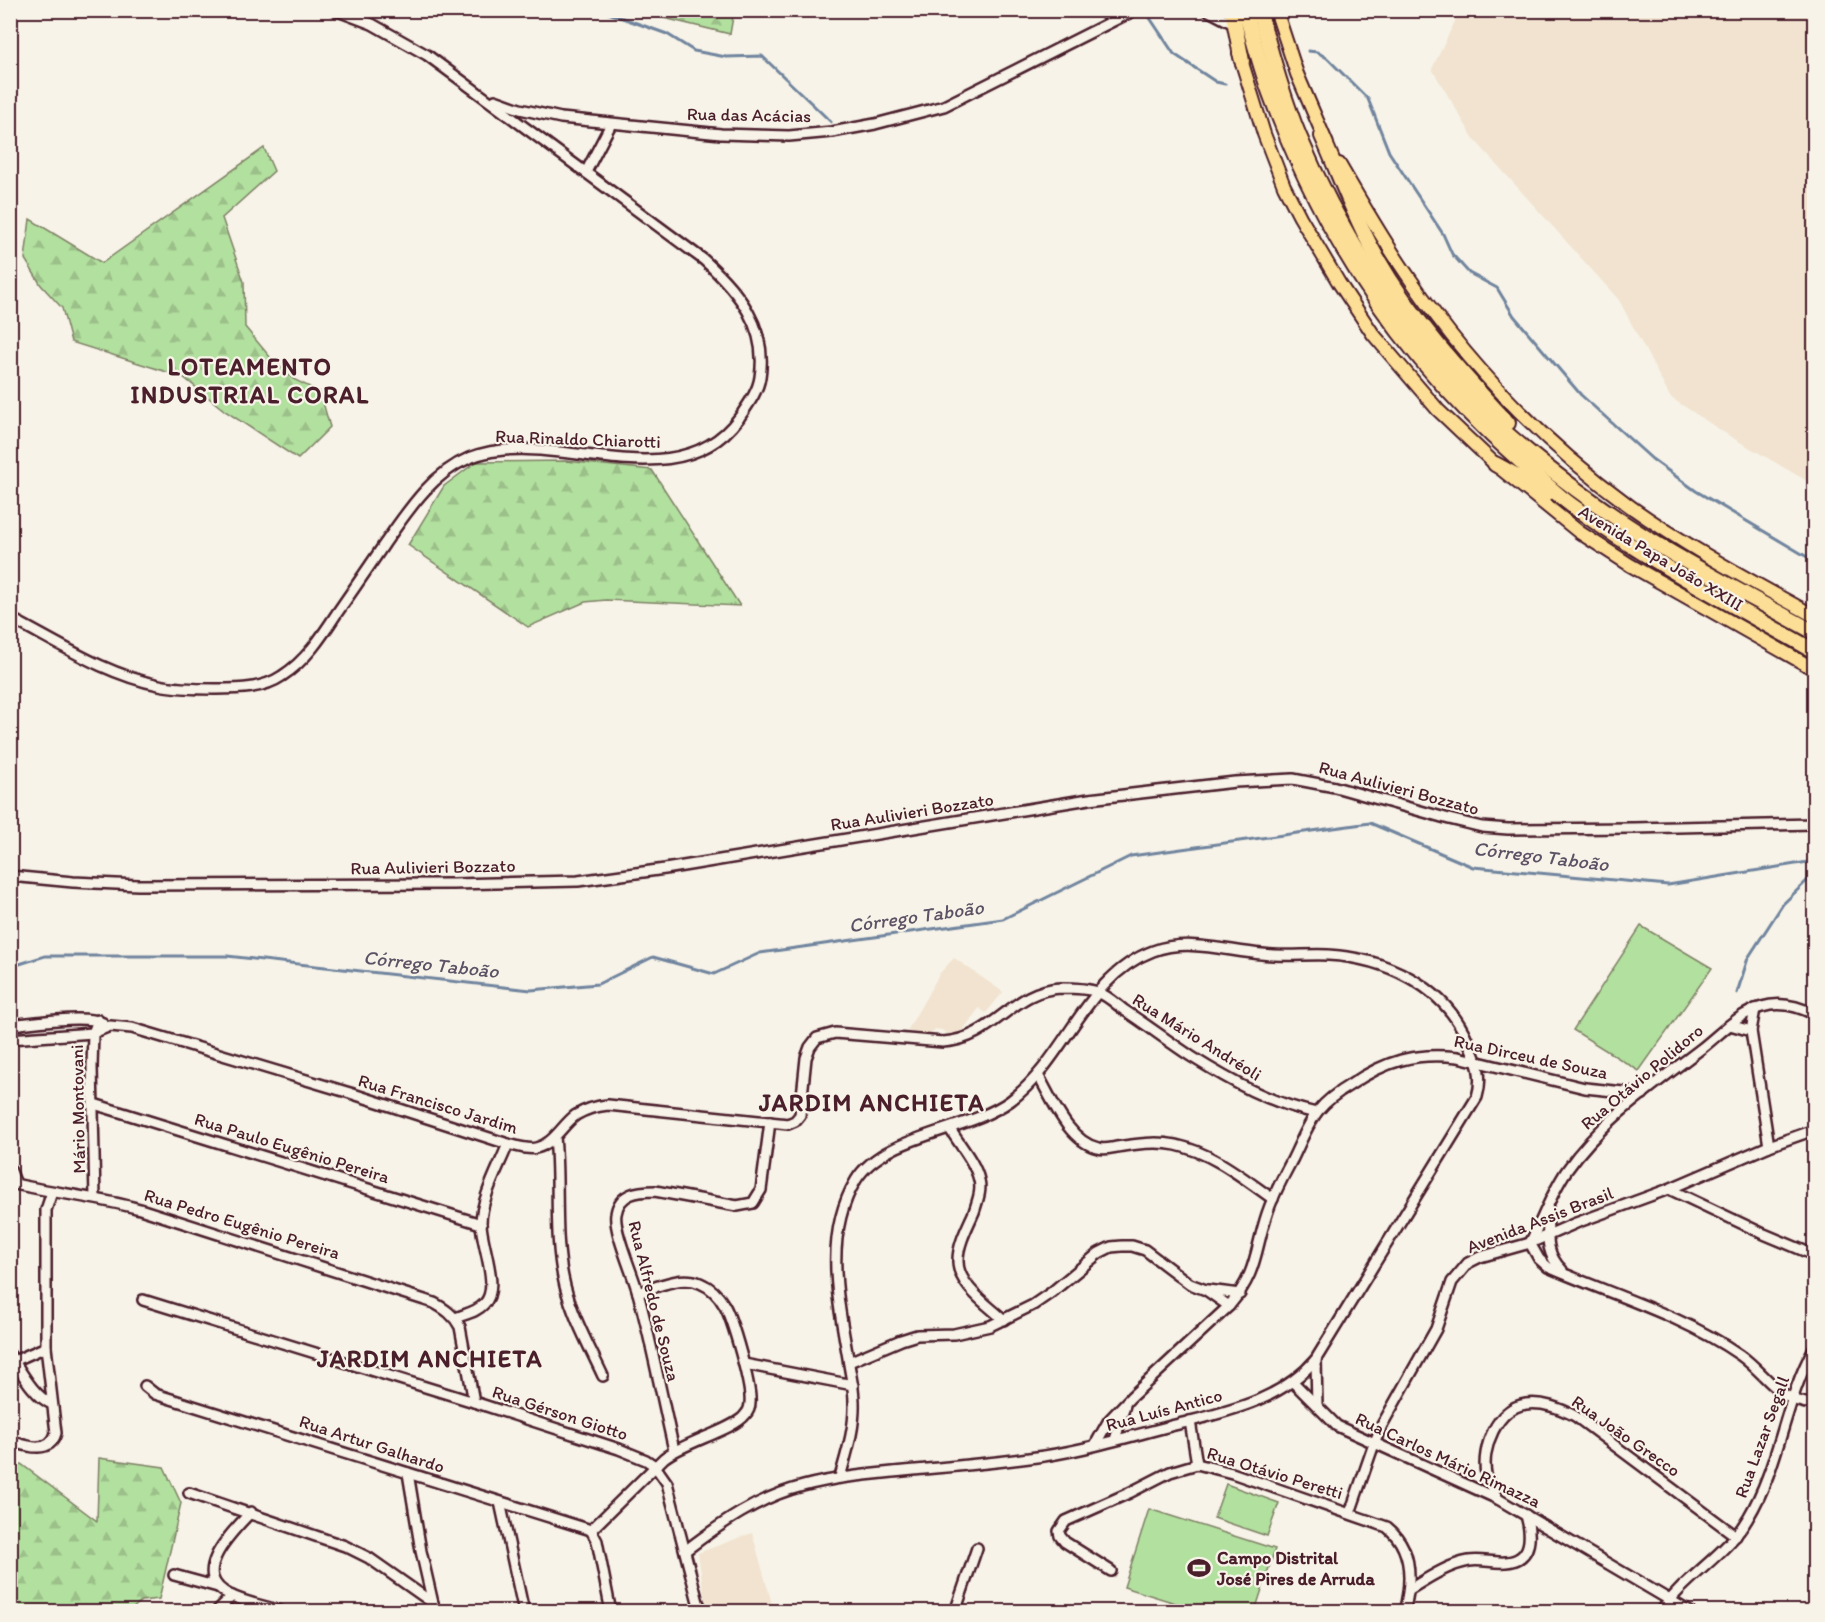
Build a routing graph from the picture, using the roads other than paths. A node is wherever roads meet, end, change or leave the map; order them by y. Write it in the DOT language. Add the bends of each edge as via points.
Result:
graph roads {
  1 [pos="335,10"];
  2 [pos="1135,10"];
  3 [pos="1207,10"];
  4 [pos="1245,10"];
  5 [pos="1259,10"];
  6 [pos="1276,10"];
  7 [pos="1230,14"];
  8 [pos="1242,61"];
  9 [pos="484,96"];
  10 [pos="610,124"];
  11 [pos="1322,136"];
  12 [pos="586,172"];
  13 [pos="1495,464"];
  14 [pos="1551,469"];
  15 [pos="1571,505"];
  16 [pos="1815,616"];
  17 [pos="10,618"];
  18 [pos="1815,632"];
  19 [pos="1815,651"];
  20 [pos="1815,669"];
  21 [pos="1815,824"];
  22 [pos="10,876"];
  23 [pos="1098,992"];
  24 [pos="1755,1009"];
  25 [pos="1815,1014"];
  26 [pos="98,1020"];
  27 [pos="1730,1025"];
  28 [pos="10,1026"];
  29 [pos="110,1026"];
  30 [pos="1751,1031"];
  31 [pos="93,1033"];
  32 [pos="10,1039"];
  33 [pos="1478,1064"];
  34 [pos="1038,1075"];
  35 [pos="1643,1094"];
  36 [pos="94,1104"];
  37 [pos="1316,1113"];
  38 [pos="770,1122"];
  39 [pos="950,1128"];
  40 [pos="1815,1130"];
  41 [pos="555,1137"];
  42 [pos="508,1144"];
  43 [pos="1768,1146"];
  44 [pos="10,1169"];
  45 [pos="13,1183"];
  46 [pos="38,1189"];
  47 [pos="1669,1189"];
  48 [pos="52,1192"];
  49 [pos="95,1198"];
  50 [pos="1272,1199"];
  51 [pos="1548,1204"];
  52 [pos="46,1210"];
  53 [pos="481,1224"];
  54 [pos="1548,1235"];
  55 [pos="1530,1243"];
  56 [pos="1815,1255"];
  57 [pos="1565,1274"];
  58 [pos="1206,1290"];
  59 [pos="638,1293"];
  60 [pos="1240,1294"];
  61 [pos="143,1300"];
  62 [pos="1229,1306"];
  63 [pos="455,1318"];
  64 [pos="1004,1320"];
  65 [pos="46,1347"];
  66 [pos="1815,1348"];
  67 [pos="12,1358"];
  68 [pos="1316,1359"];
  69 [pos="849,1362"];
  70 [pos="744,1364"];
  71 [pos="603,1376"];
  72 [pos="1293,1382"];
  73 [pos="853,1385"];
  74 [pos="145,1386"];
  75 [pos="1791,1399"];
  76 [pos="474,1402"];
  77 [pos="1126,1403"];
  78 [pos="52,1404"];
  79 [pos="1815,1404"];
  80 [pos="1317,1406"];
  81 [pos="1190,1421"];
  82 [pos="1115,1440"];
  83 [pos="10,1441"];
  84 [pos="1374,1444"];
  85 [pos="1095,1445"];
  86 [pos="674,1450"];
  87 [pos="1197,1464"];
  88 [pos="655,1466"];
  89 [pos="408,1473"];
  90 [pos="840,1477"];
  91 [pos="189,1493"];
  92 [pos="1498,1498"];
  93 [pos="500,1502"];
  94 [pos="251,1512"];
  95 [pos="1350,1513"];
  96 [pos="1526,1515"];
  97 [pos="591,1530"];
  98 [pos="1736,1536"];
  99 [pos="976,1548"];
  100 [pos="685,1551"];
  101 [pos="1111,1571"];
  102 [pos="174,1575"];
  103 [pos="218,1587"];
  104 [pos="1410,1589"];
  105 [pos="232,1596"];
  106 [pos="1671,1599"];
  107 [pos="434,1607"];
  108 [pos="216,1611"];
  109 [pos="284,1611"];
  110 [pos="524,1611"];
  111 [pos="611,1611"];
  112 [pos="703,1611"];
  113 [pos="955,1611"];
  114 [pos="1404,1611"];
  115 [pos="1661,1611"];
  116 [pos="1690,1611"];
  1 -- 9 [label="street, Rua Rinaldo Chiarotti" via="399,39"];
  2 -- 10 [label="street, Rua das Acácias" via="944,106 875,124 789,136"];
  3 -- 7 [label="street"];
  4 -- 15 [label="highway, Avenida Papa João XXIII" via="1270,92 1298,161 1372,297 1449,394"];
  5 -- 14 [label="highway, Avenida Papa João XXIII" via="1299,135 1336,215 1365,263 1402,317 1458,386"];
  6 -- 11 [label="main road, Avenida Papa João XXIII"];
  7 -- 8 [label="highway"];
  8 -- 13 [label="main road, Avenida Papa João XXIII" via="1284,186 1339,283 1405,373"];
  9 -- 10 [label="street, Rua das Acácias" via="540,114"];
  9 -- 12 [label="street, Rua Rinaldo Chiarotti"];
  10 -- 12 [label="street"];
  11 -- 14 [label="highway" via="1378,259 1412,312 1465,377"];
  11 -- 16 [label="main road, Avenida Papa João XXIII" via="1408,277 1473,361 1537,429 1631,506 1710,557"];
  12 -- 17 [label="street, Rua Rinaldo Chiarotti" via="704,260 725,279 753,318 762,362 759,382 732,428 709,445 679,456 650,460 512,449 467,458 427,489 406,513 316,644 282,677 264,685 235,689 161,685 113,671"];
  13 -- 15 [label="highway"];
  13 -- 20 [label="main road, Avenida Papa João XXIII" via="1580,532 1630,565"];
  14 -- 18 [label="highway, Avenida Papa João XXIII" via="1645,536"];
  15 -- 19 [label="highway, Avenida Papa João XXIII" via="1669,569"];
  21 -- 22 [label="street, Rua Aulivieri Bozzato" via="1482,827 1335,786 1293,779 1089,799 578,881 138,885"];
  23 -- 33 [label="street" via="1117,970 1169,947 1205,946 1277,956 1348,957 1399,971 1433,993 1452,1013"];
  23 -- 34 [label="street"];
  23 -- 37 [label="street, Rua Mário Andréoli" via="1240,1086"];
  23 -- 38 [label="street, Rua Francisco Jardim" via="1062,988 1032,994 985,1029 956,1041 826,1034 817,1038 806,1058 800,1114 788,1124"];
  24 -- 25 [label="street, Rua Otávio Polidoro" via="1776,1004"];
  24 -- 27 [label="street, Rua Otávio Polidoro"];
  24 -- 30 [label="street"];
  26 -- 28 [label="street"];
  26 -- 29 [label="street, Rua Francisco Jardim"];
  26 -- 31 [label="street, Mário Montovani"];
  27 -- 30 [label="street"];
  27 -- 35 [label="street, Rua Otávio Polidoro"];
  29 -- 31 [label="street"];
  29 -- 42 [label="street, Rua Francisco Jardim" via="146,1031"];
  30 -- 43 [label="street"];
  31 -- 32 [label="street"];
  31 -- 36 [label="street, Mário Montovani"];
  33 -- 35 [label="street, Rua Dirceu de Souza" via="1585,1088"];
  33 -- 37 [label="street, Rua Dirceu de Souza" via="1439,1055 1405,1058 1376,1068"];
  33 -- 68 [label="street, Rua Luís Antico" via="1481,1085 1477,1097"];
  34 -- 39 [label="street" via="992,1112"];
  34 -- 50 [label="street" via="1065,1122 1088,1144 1101,1149 1178,1145 1237,1173"];
  35 -- 51 [label="street, Rua Otávio Polidoro" via="1588,1145 1568,1169"];
  36 -- 49 [label="street, Mário Montovani"];
  36 -- 53 [label="street, Rua Paulo Eugênio Pereira"];
  37 -- 50 [label="street, Rua Dirceu de Souza"];
  38 -- 41 [label="street, Rua Francisco Jardim" via="608,1105 576,1115"];
  38 -- 59 [label="street, Rua Alfredo de Souza" via="761,1190 753,1203 737,1206 649,1191 634,1192 621,1201 615,1219"];
  39 -- 64 [label="street" via="980,1182 979,1198 958,1259 959,1271 970,1288"];
  39 -- 69 [label="street" via="874,1160 862,1170 845,1201 835,1260"];
  40 -- 43 [label="street, Avenida Assis Brasil"];
  41 -- 42 [label="street, Rua Francisco Jardim" via="536,1149"];
  41 -- 71 [label="street" via="564,1283"];
  42 -- 53 [label="street" via="485,1201"];
  43 -- 47 [label="street, Avenida Assis Brasil"];
  44 -- 45 [label="street"];
  45 -- 46 [label="street, Rua Pedro Eugênio Pereira"];
  46 -- 48 [label="street, Rua Pedro Eugênio Pereira"];
  46 -- 52 [label="street"];
  47 -- 54 [label="street, Avenida Assis Brasil"];
  47 -- 56 [label="street"];
  48 -- 49 [label="street, Rua Pedro Eugênio Pereira"];
  48 -- 52 [label="street"];
  49 -- 63 [label="street, Rua Pedro Eugênio Pereira" via="419,1297"];
  50 -- 60 [label="street, Rua Dirceu de Souza" via="1253,1271"];
  51 -- 54 [label="street, Rua Otávio Polidoro"];
  51 -- 55 [label="street, Rua Otávio Polidoro"];
  52 -- 65 [label="street"];
  53 -- 63 [label="street" via="491,1286 489,1298 476,1310"];
  54 -- 55 [label="street, Avenida Assis Brasil"];
  54 -- 57 [label="street, Rua Otávio Polidoro" via="1553,1261"];
  55 -- 57 [label="street" via="1548,1267"];
  55 -- 84 [label="street, Avenida Assis Brasil" via="1480,1257 1460,1272 1449,1288 1436,1329"];
  57 -- 75 [label="street" via="1711,1338 1740,1355"];
  58 -- 60 [label="street"];
  58 -- 62 [label="street"];
  58 -- 64 [label="street" via="1190,1284 1145,1250 1111,1247 1033,1305"];
  59 -- 70 [label="street" via="687,1280 710,1289 725,1307"];
  59 -- 86 [label="street, Rua Alfredo de Souza"];
  60 -- 62 [label="street, Rua Dirceu de Souza"];
  61 -- 76 [label="street, Rua Gérson Giotto"];
  62 -- 77 [label="street, Rua Dirceu de Souza"];
  63 -- 76 [label="street" via="462,1335"];
  64 -- 69 [label="street" via="970,1332 917,1335"];
  65 -- 67 [label="street"];
  65 -- 78 [label="street"];
  66 -- 75 [label="street, Rua Lazar Segall"];
  67 -- 78 [label="street" via="38,1394"];
  68 -- 72 [label="street, Rua Luís Antico"];
  68 -- 80 [label="street"];
  69 -- 73 [label="street"];
  70 -- 73 [label="street"];
  70 -- 86 [label="street" via="750,1402 744,1417"];
  72 -- 80 [label="street, Rua Carlos Mário Rimazza"];
  72 -- 81 [label="street, Rua Luís Antico" via="1271,1396"];
  73 -- 90 [label="street" via="852,1435"];
  74 -- 89 [label="street, Rua Artur Galhardo" via="155,1394"];
  75 -- 79 [label="street"];
  75 -- 98 [label="street, Rua Lazar Segall" via="1765,1484"];
  76 -- 88 [label="street, Rua Gérson Giotto" via="619,1449"];
  77 -- 82 [label="street, Rua Dirceu de Souza"];
  77 -- 85 [label="street, Rua Dirceu de Souza" via="1109,1420"];
  78 -- 83 [label="street" via="56,1433 51,1444 35,1447"];
  80 -- 84 [label="street, Rua Carlos Mário Rimazza" via="1337,1426"];
  81 -- 82 [label="street, Rua Luís Antico"];
  81 -- 87 [label="street"];
  82 -- 85 [label="street, Rua Luís Antico"];
  84 -- 92 [label="street, Rua Carlos Mário Rimazza"];
  84 -- 95 [label="street, Avenida Assis Brasil"];
  85 -- 90 [label="street, Rua Luís Antico" via="1030,1458"];
  86 -- 88 [label="street"];
  87 -- 95 [label="street, Rua Otávio Peretti"];
  87 -- 101 [label="street, Rua Otávio Peretti" via="1170,1472 1061,1525 1060,1536 1065,1542"];
  88 -- 97 [label="street"];
  88 -- 100 [label="street" via="669,1490"];
  89 -- 93 [label="street, Rua Artur Galhardo"];
  89 -- 107 [label="street"];
  90 -- 100 [label="street, Rua Luís Antico" via="802,1486 759,1503"];
  91 -- 94 [label="street"];
  92 -- 96 [label="street, Rua Carlos Mário Rimazza"];
  92 -- 98 [label="street, Rua João Grecco" via="1486,1474 1491,1434 1509,1412 1523,1404 1539,1403 1575,1416"];
  93 -- 97 [label="street, Rua Artur Galhardo"];
  93 -- 110 [label="street"];
  94 -- 103 [label="street" via="217,1551 212,1567"];
  94 -- 107 [label="street" via="321,1536 369,1558"];
  95 -- 104 [label="street, Rua Otávio Peretti" via="1387,1527 1397,1535 1407,1557"];
  96 -- 104 [label="street" via="1531,1538 1516,1559 1453,1565"];
  96 -- 106 [label="street, Rua Carlos Mário Rimazza"];
  97 -- 111 [label="street" via="597,1541"];
  98 -- 106 [label="street, Rua Lazar Segall"];
  99 -- 113 [label="street"];
  100 -- 112 [label="street"];
  102 -- 103 [label="street"];
  103 -- 105 [label="street"];
  104 -- 114 [label="street"];
  105 -- 108 [label="street"];
  105 -- 109 [label="street"];
  106 -- 115 [label="street, Rua Lazar Segall"];
  106 -- 116 [label="street, Rua Carlos Mário Rimazza"];
}
